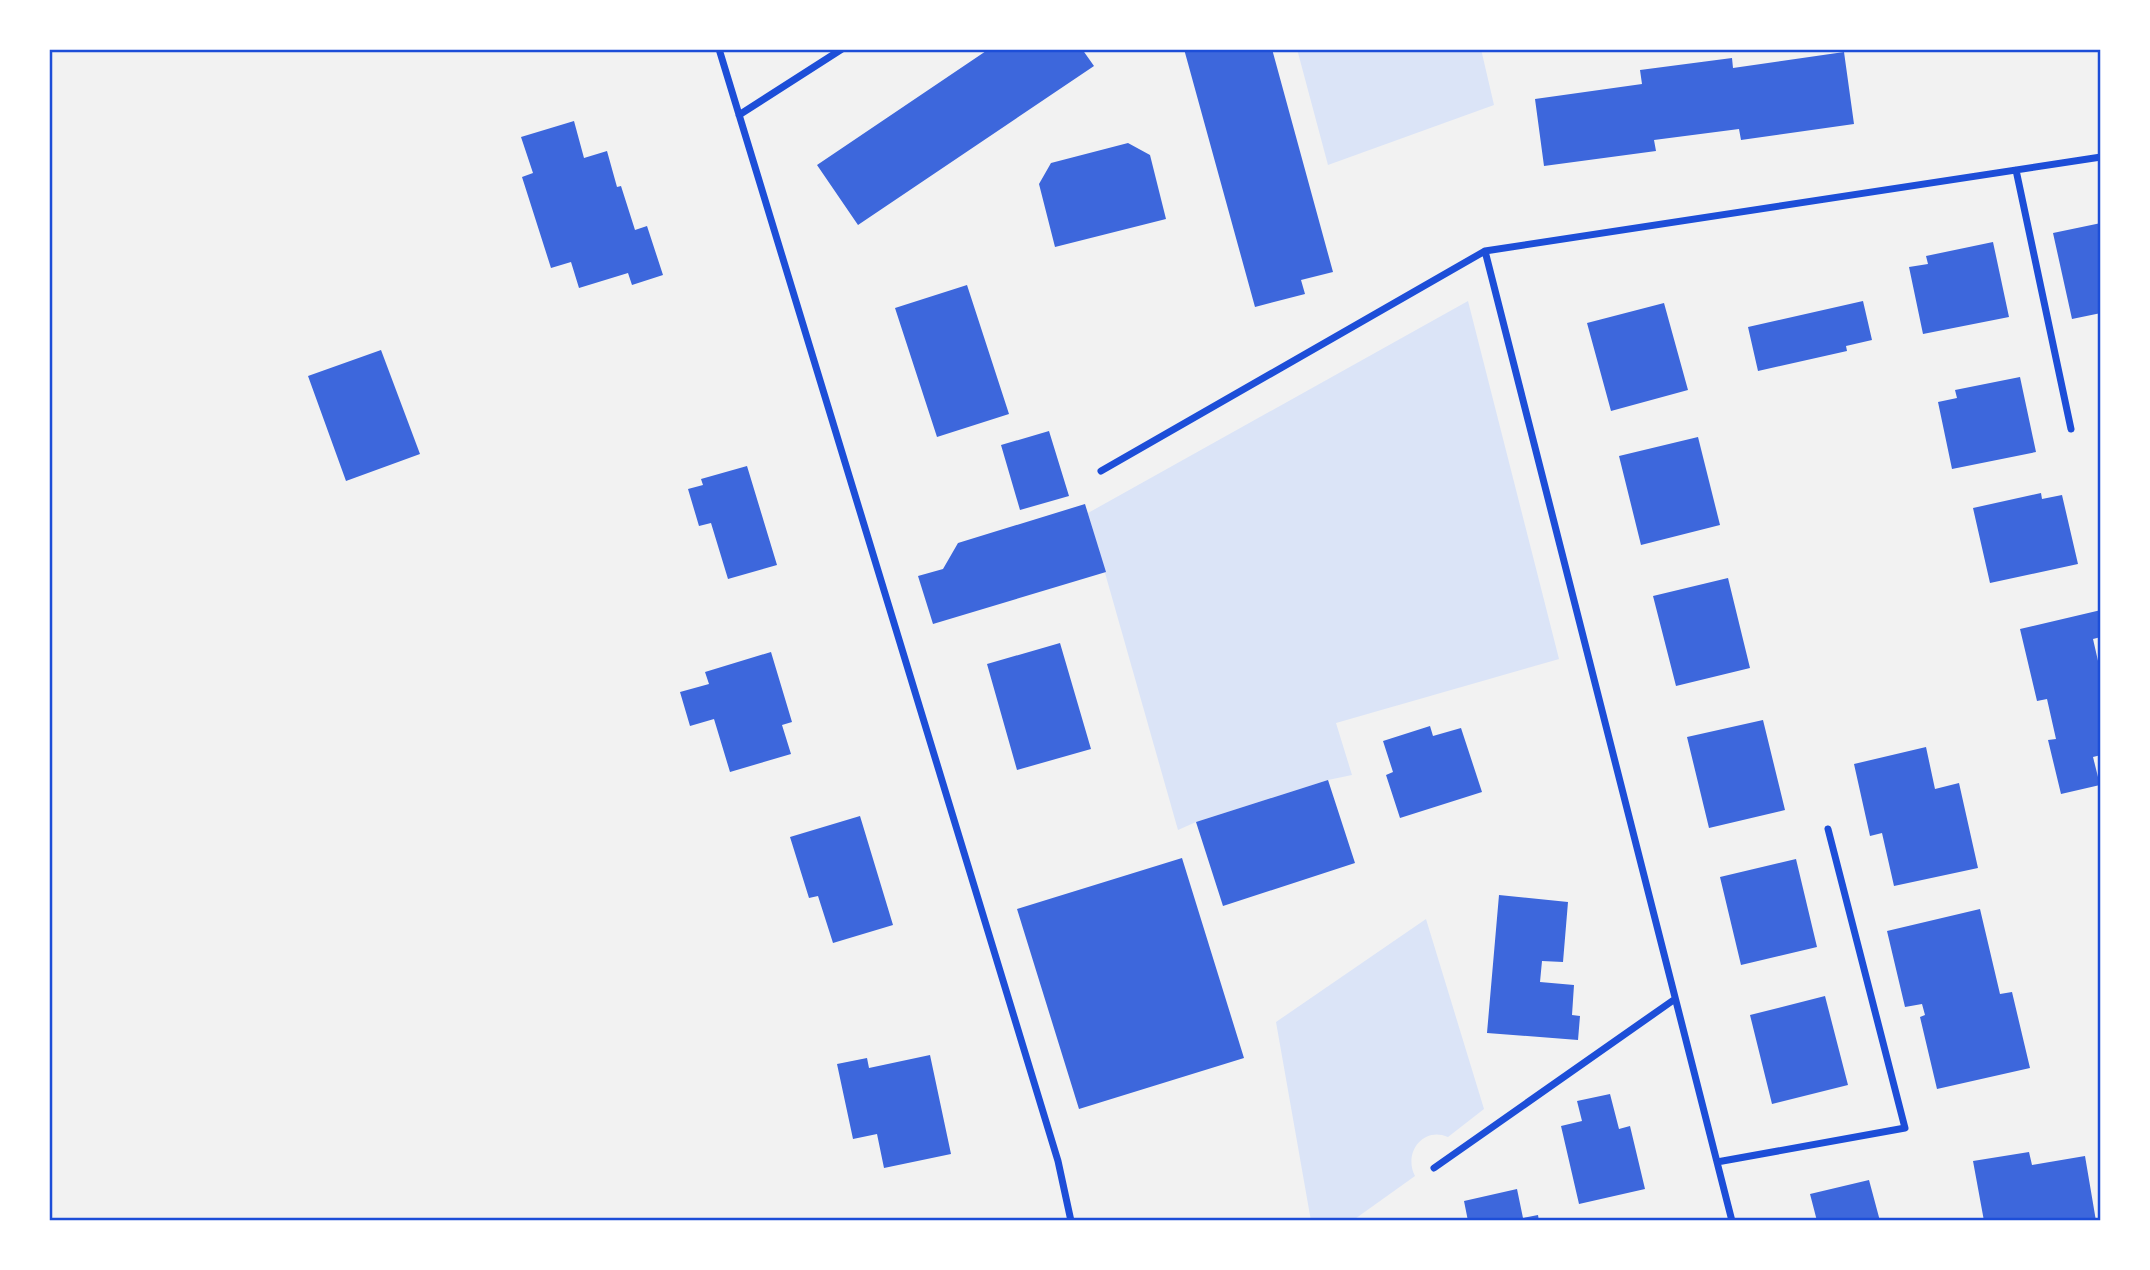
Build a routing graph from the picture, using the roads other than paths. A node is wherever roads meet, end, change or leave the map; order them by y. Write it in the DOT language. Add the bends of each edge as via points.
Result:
graph roads {
  1 [pos="719,49"];
  2 [pos="842,49"];
  3 [pos="739,116"];
  4 [pos="2101,157"];
  5 [pos="2016,170"];
  6 [pos="1485,251"];
  7 [pos="2071,429"];
  8 [pos="1101,471"];
  9 [pos="1828,828"];
  10 [pos="1675,999"];
  11 [pos="1717,1162"];
  12 [pos="1434,1168"];
  13 [pos="1071,1221"];
  14 [pos="1732,1221"];
  1 -- 3 [label="street"];
  2 -- 3 [label="street"];
  3 -- 13 [label="street" via="1058,1161"];
  4 -- 5 [label="street"];
  5 -- 6 [label="street"];
  5 -- 7 [label="street"];
  6 -- 8 [label="street"];
  6 -- 10 [label="street"];
  9 -- 11 [label="street" via="1905,1128"];
  10 -- 11 [label="street"];
  10 -- 12 [label="street"];
  11 -- 14 [label="street"];
}
